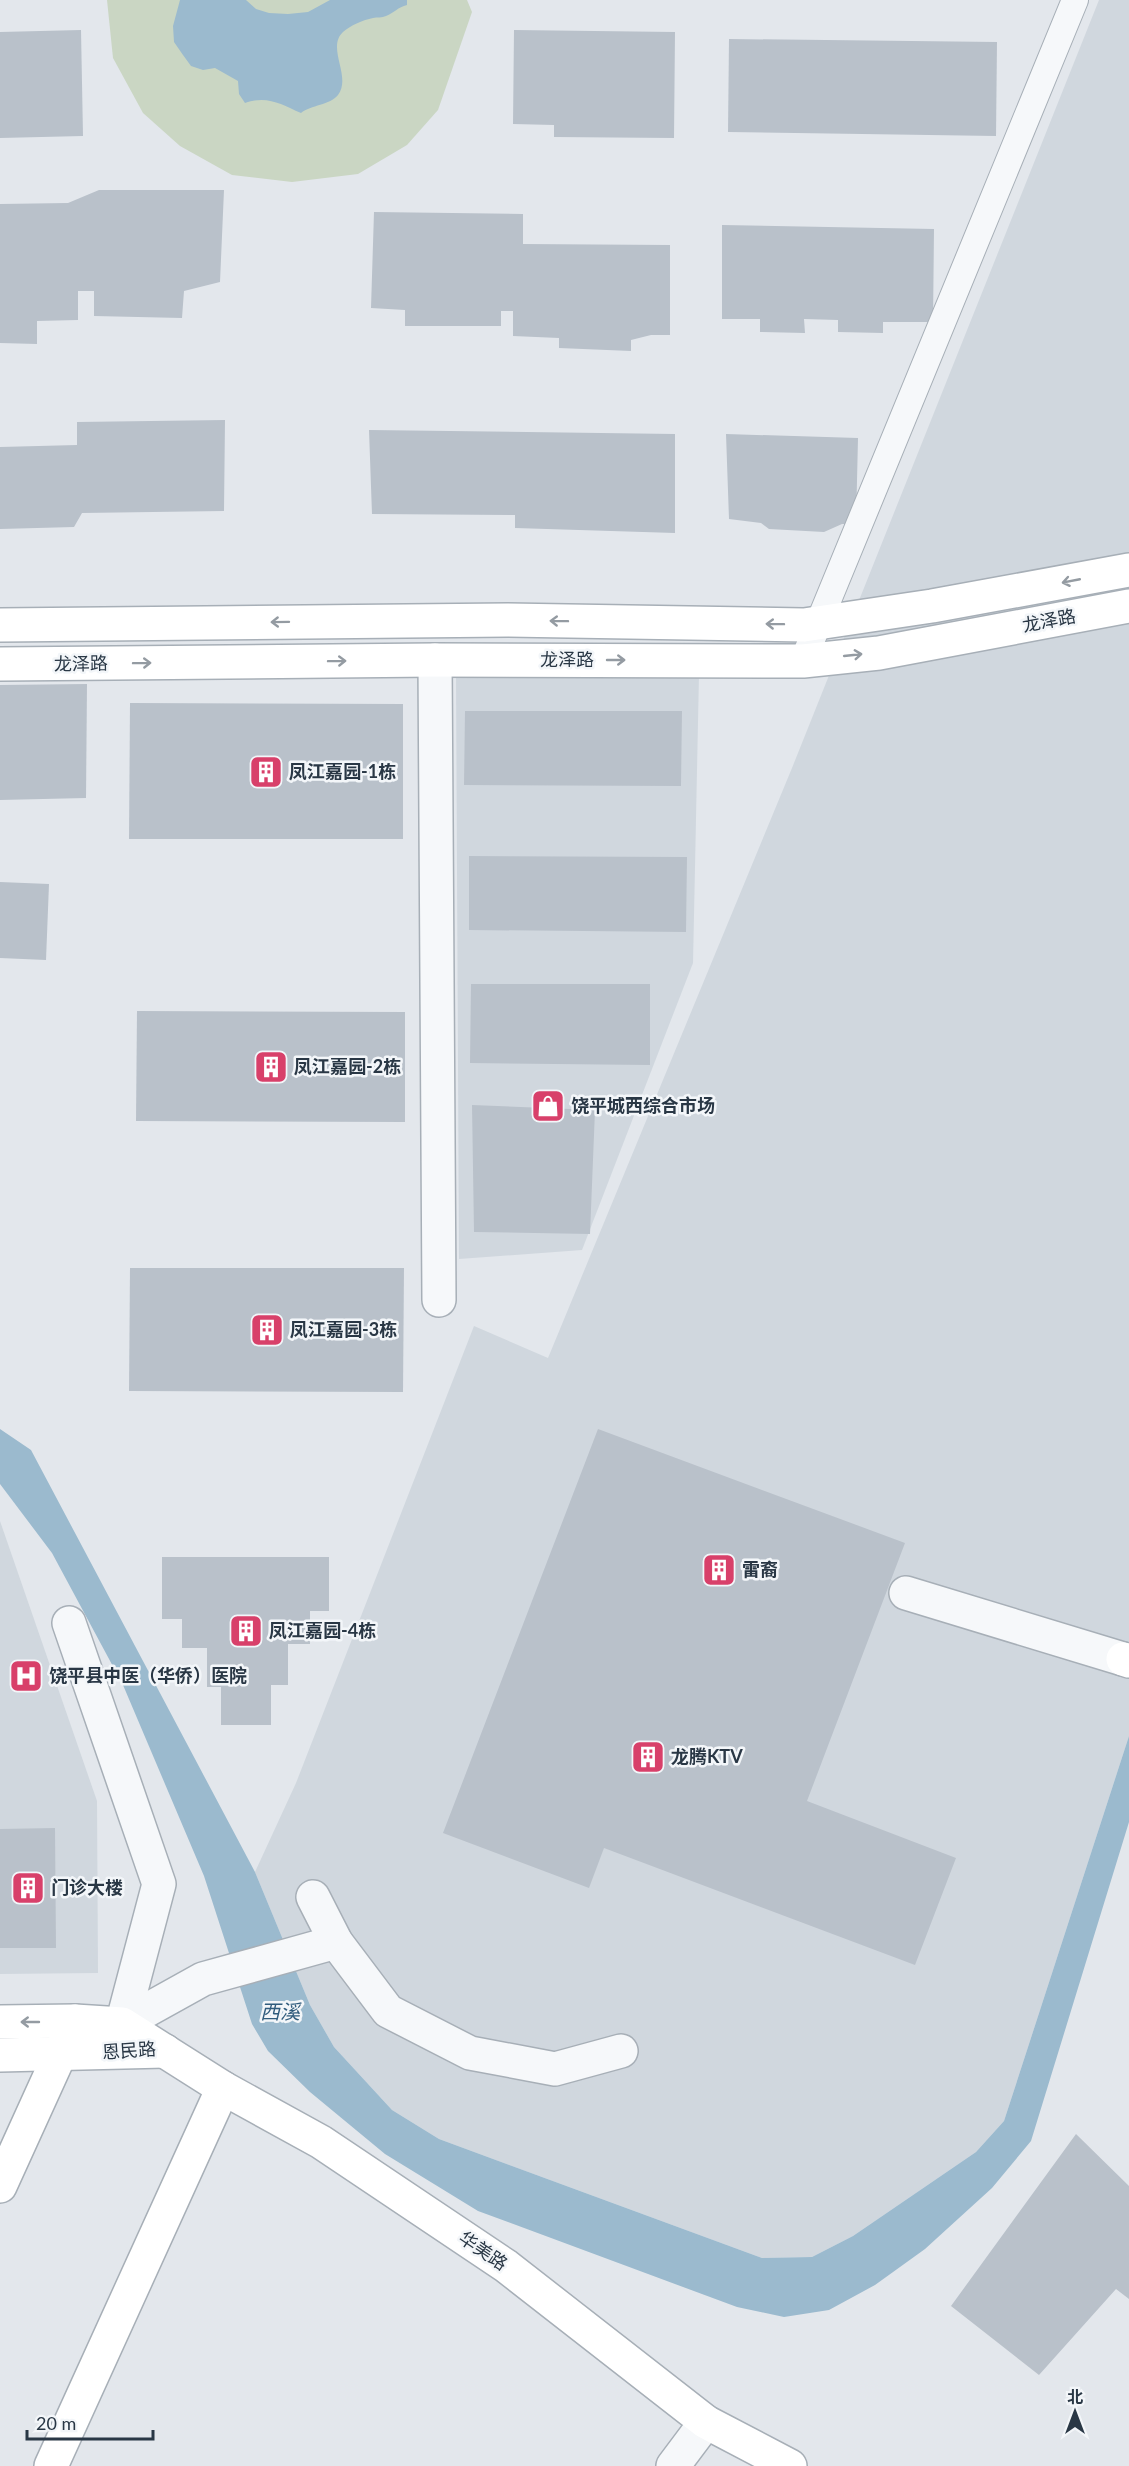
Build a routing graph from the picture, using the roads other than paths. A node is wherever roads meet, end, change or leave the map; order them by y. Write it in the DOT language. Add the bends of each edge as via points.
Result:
graph roads {
  1 [pos="1075,0"];
  2 [pos="1129,570"];
  3 [pos="1129,606"];
  4 [pos="820,622"];
  5 [pos="0,625"];
  6 [pos="435,660"];
  7 [pos="803,661"];
  8 [pos="0,664"];
  9 [pos="439,1300"];
  10 [pos="906,1593"];
  11 [pos="69,1623"];
  12 [pos="1126,1660"];
  13 [pos="313,1897"];
  14 [pos="336,1942"];
  15 [pos="75,2021"];
  16 [pos="0,2022"];
  17 [pos="122,2024"];
  18 [pos="165,2051"];
  19 [pos="621,2051"];
  20 [pos="60,2054"];
  21 [pos="0,2055"];
  22 [pos="223,2088"];
  23 [pos="0,2186"];
  24 [pos="706,2422"];
  25 [pos="51,2466"];
  26 [pos="673,2466"];
  27 [pos="790,2466"];
  1 -- 4 [label="lane"];
  2 -- 4 [label="main road, 龙泽路, one-way"];
  7 -- 3 [label="main road, 龙泽路, one-way" via="879,652"];
  4 -- 5 [label="main road, 龙泽路, one-way" via="804,625 508,620"];
  4 -- 7 [label="lane"];
  6 -- 7 [label="main road, 龙泽路, one-way"];
  8 -- 6 [label="main road, 龙泽路, one-way"];
  6 -- 9 [label="street"];
  10 -- 12 [label="street"];
  11 -- 17 [label="street" via="159,1884"];
  13 -- 14 [label="street"];
  14 -- 17 [label="street" via="204,1979"];
  14 -- 19 [label="street" via="388,2011 470,2053 555,2069"];
  15 -- 16 [label="main road, 恩民路, one-way"];
  15 -- 17 [label="main road, 恩民路"];
  15 -- 20 [label="main road"];
  17 -- 18 [label="main road, 恩民路"];
  18 -- 20 [label="main road, 恩民路"];
  18 -- 22 [label="main road, 华美路"];
  20 -- 21 [label="main road, 恩民路"];
  20 -- 23 [label="main road"];
  22 -- 24 [label="main road, 华美路" via="321,2142 506,2266"];
  22 -- 25 [label="main road"];
  24 -- 26 [label="street"];
  24 -- 27 [label="main road, 华美路"];
}
